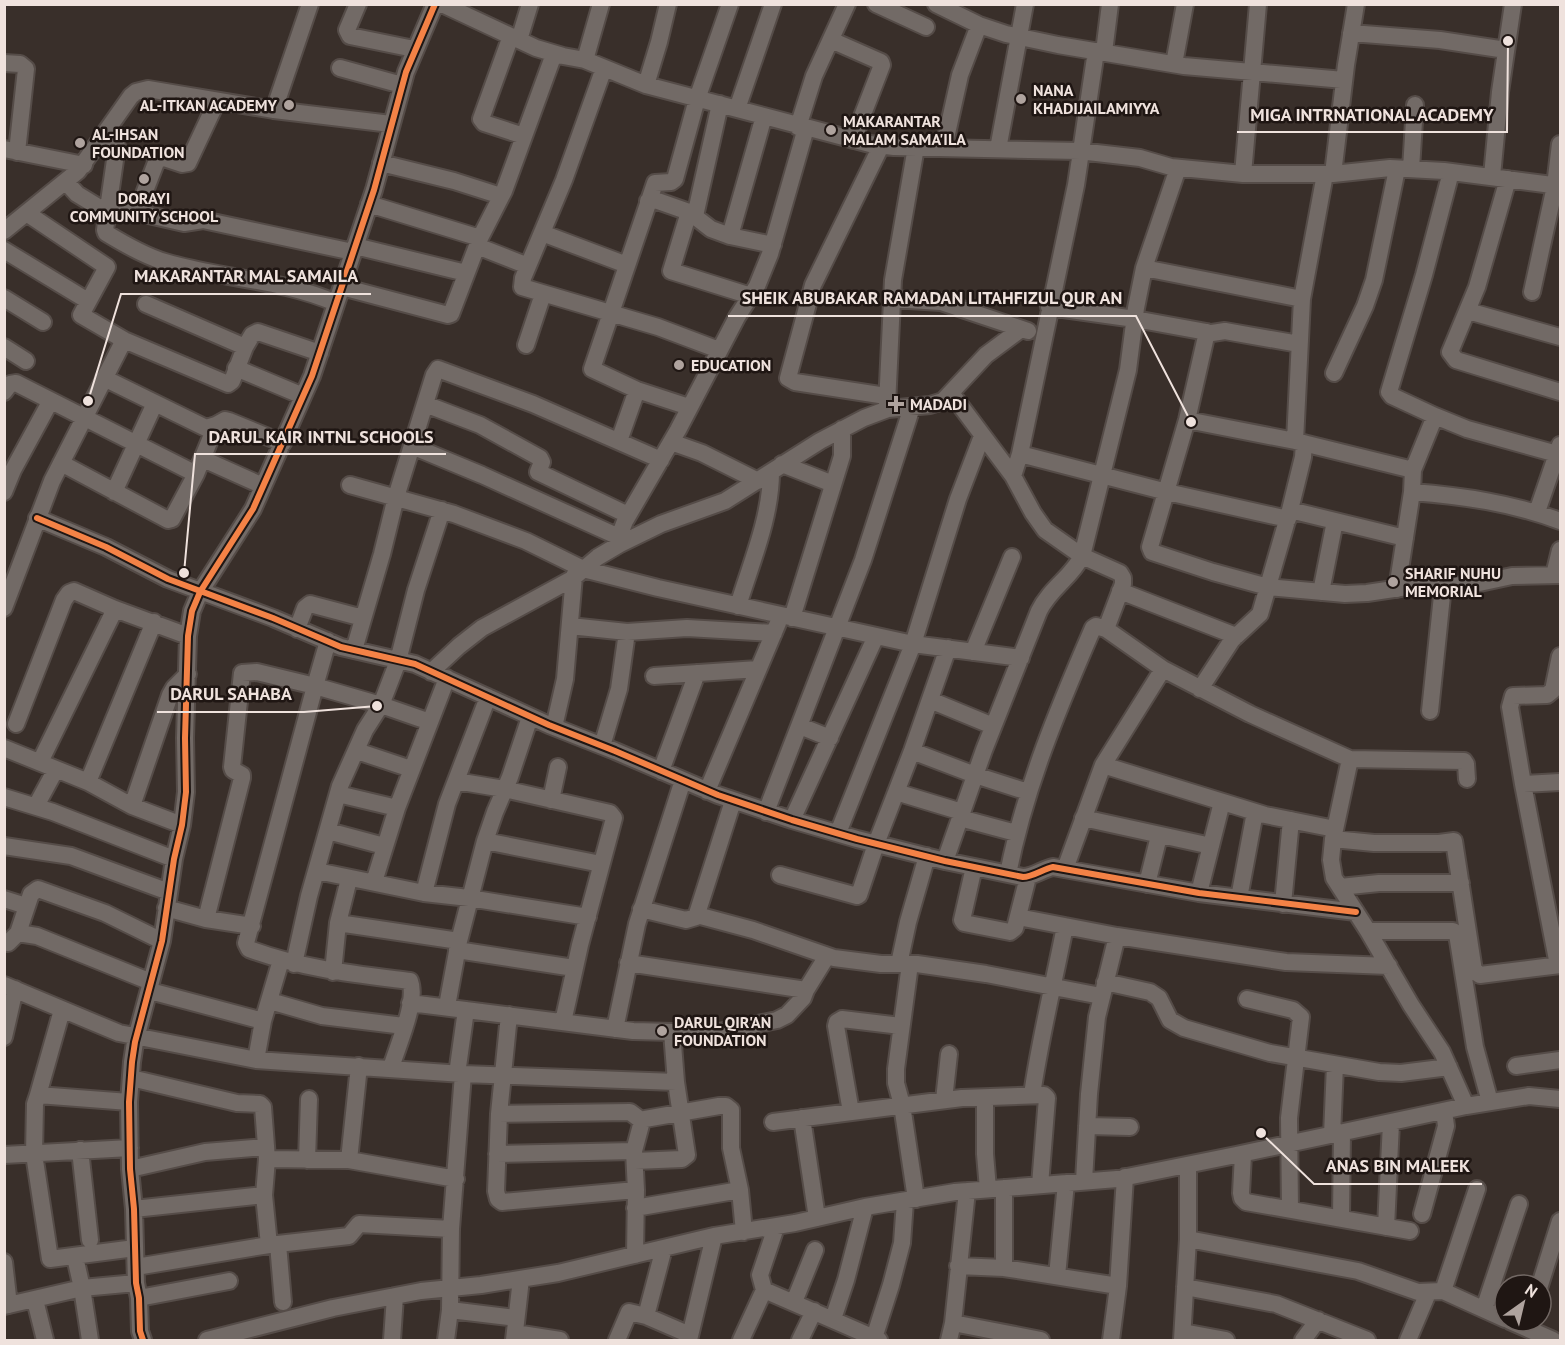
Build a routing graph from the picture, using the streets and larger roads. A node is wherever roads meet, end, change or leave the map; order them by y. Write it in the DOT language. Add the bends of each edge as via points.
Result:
graph roads {
  1 [pos="310,4"];
  2 [pos="358,4"];
  3 [pos="435,4"];
  4 [pos="442,4"];
  5 [pos="530,4"];
  6 [pos="601,4"];
  7 [pos="668,4"];
  8 [pos="730,4"];
  9 [pos="773,4"];
  10 [pos="847,4"];
  11 [pos="876,4"];
  12 [pos="936,4"];
  13 [pos="1024,4"];
  14 [pos="1110,4"];
  15 [pos="1185,4"];
  16 [pos="1258,4"];
  17 [pos="1356,4"];
  18 [pos="1513,4"];
  19 [pos="980,25"];
  20 [pos="926,27"];
  21 [pos="1351,33"];
  22 [pos="1018,36"];
  23 [pos="515,38"];
  24 [pos="831,40"];
  25 [pos="414,49"];
  26 [pos="1506,50"];
  27 [pos="1100,52"];
  28 [pos="554,54"];
  29 [pos="585,60"];
  30 [pos="4,63"];
  31 [pos="1174,64"];
  32 [pos="339,68"];
  33 [pos="604,68"];
  34 [pos="1251,72"];
  35 [pos="1344,80"];
  36 [pos="646,85"];
  37 [pos="402,86"];
  38 [pos="697,99"];
  39 [pos="217,101"];
  40 [pos="1415,105"];
  41 [pos="729,106"];
  42 [pos="274,110"];
  43 [pos="764,116"];
  44 [pos="391,124"];
  45 [pos="802,128"];
  46 [pos="106,133"];
  47 [pos="524,136"];
  48 [pos="853,140"];
  49 [pos="1560,144"];
  50 [pos="881,146"];
  51 [pos="916,147"];
  52 [pos="944,147"];
  53 [pos="998,149"];
  54 [pos="11,151"];
  55 [pos="1079,151"];
  56 [pos="381,163"];
  57 [pos="84,165"];
  58 [pos="1178,168"];
  59 [pos="1404,169"];
  60 [pos="1451,172"];
  61 [pos="1243,174"];
  62 [pos="1329,174"];
  63 [pos="1500,178"];
  64 [pos="66,182"];
  65 [pos="1558,186"];
  66 [pos="501,196"];
  67 [pos="648,201"];
  68 [pos="369,204"];
  69 [pos="108,210"];
  70 [pos="136,212"];
  71 [pos="28,214"];
  72 [pos="692,214"];
  73 [pos="4,231"];
  74 [pos="542,233"];
  75 [pos="730,236"];
  76 [pos="479,242"];
  77 [pos="772,245"];
  78 [pos="354,249"];
  79 [pos="4,250"];
  80 [pos="627,265"];
  81 [pos="528,266"];
  82 [pos="1144,268"];
  83 [pos="466,273"];
  84 [pos="1532,292"];
  85 [pos="543,294"];
  86 [pos="339,295"];
  87 [pos="751,296"];
  88 [pos="4,298"];
  89 [pos="892,299"];
  90 [pos="1302,299"];
  91 [pos="87,301"];
  92 [pos="146,304"];
  93 [pos="1049,307"];
  94 [pos="1468,311"];
  95 [pos="611,313"];
  96 [pos="1135,319"];
  97 [pos="43,322"];
  98 [pos="1021,328"];
  99 [pos="1207,332"];
  100 [pos="1044,336"];
  101 [pos="1560,337"];
  102 [pos="124,340"];
  103 [pos="1299,344"];
  104 [pos="526,345"];
  105 [pos="4,347"];
  106 [pos="245,347"];
  107 [pos="719,350"];
  108 [pos="320,353"];
  109 [pos="26,361"];
  110 [pos="236,368"];
  111 [pos="1334,373"];
  112 [pos="104,378"];
  113 [pos="637,390"];
  114 [pos="4,392"];
  115 [pos="1560,392"];
  116 [pos="951,393"];
  117 [pos="303,396"];
  118 [pos="50,402"];
  119 [pos="887,402"];
  120 [pos="154,403"];
  121 [pos="425,404"];
  122 [pos="689,407"];
  123 [pos="912,407"];
  124 [pos="1435,416"];
  125 [pos="83,417"];
  126 [pos="1187,420"];
  127 [pos="216,426"];
  128 [pos="843,429"];
  129 [pos="982,436"];
  130 [pos="619,441"];
  131 [pos="671,442"];
  132 [pos="1299,442"];
  133 [pos="283,443"];
  134 [pos="136,444"];
  135 [pos="412,446"];
  136 [pos="1559,449"];
  137 [pos="1020,454"];
  138 [pos="661,460"];
  139 [pos="61,463"];
  140 [pos="199,467"];
  141 [pos="1413,470"];
  142 [pos="770,472"];
  143 [pos="1013,476"];
  144 [pos="1101,476"];
  145 [pos="834,484"];
  146 [pos="350,485"];
  147 [pos="263,486"];
  148 [pos="4,492"];
  149 [pos="114,492"];
  150 [pos="1167,492"];
  151 [pos="1412,492"];
  152 [pos="396,497"];
  153 [pos="442,510"];
  154 [pos="1537,512"];
  155 [pos="1289,514"];
  156 [pos="628,515"];
  157 [pos="38,518"];
  158 [pos="1335,520"];
  159 [pos="1560,521"];
  160 [pos="1405,538"];
  161 [pos="617,542"];
  162 [pos="1560,550"];
  163 [pos="1082,556"];
  164 [pos="1012,557"];
  165 [pos="579,572"];
  166 [pos="1557,575"];
  167 [pos="1443,586"];
  168 [pos="1268,587"];
  169 [pos="1397,589"];
  170 [pos="1120,591"];
  171 [pos="200,592"];
  172 [pos="1321,592"];
  173 [pos="738,606"];
  174 [pos="4,608"];
  175 [pos="115,609"];
  176 [pos="787,617"];
  177 [pos="363,618"];
  178 [pos="154,622"];
  179 [pos="570,626"];
  180 [pos="837,628"];
  181 [pos="297,629"];
  182 [pos="1106,629"];
  183 [pos="627,632"];
  184 [pos="774,633"];
  185 [pos="188,636"];
  186 [pos="876,636"];
  187 [pos="1236,636"];
  188 [pos="328,641"];
  189 [pos="913,644"];
  190 [pos="948,648"];
  191 [pos="354,650"];
  192 [pos="973,652"];
  193 [pos="1560,656"];
  194 [pos="1021,658"];
  195 [pos="398,661"];
  196 [pos="759,669"];
  197 [pos="1163,669"];
  198 [pos="431,672"];
  199 [pos="697,673"];
  200 [pos="188,674"];
  201 [pos="654,676"];
  202 [pos="447,678"];
  203 [pos="315,686"];
  204 [pos="1200,689"];
  205 [pos="1557,691"];
  206 [pos="488,697"];
  207 [pos="930,700"];
  208 [pos="381,705"];
  209 [pos="1430,711"];
  210 [pos="530,717"];
  211 [pos="430,723"];
  212 [pos="16,724"];
  213 [pos="800,726"];
  214 [pos="993,726"];
  215 [pos="554,727"];
  216 [pos="830,738"];
  217 [pos="602,746"];
  218 [pos="4,748"];
  219 [pos="357,751"];
  220 [pos="912,751"];
  221 [pos="1350,759"];
  222 [pos="40,762"];
  223 [pos="1103,765"];
  224 [pos="558,767"];
  225 [pos="56,769"];
  226 [pos="411,769"];
  227 [pos="661,771"];
  228 [pos="975,775"];
  229 [pos="1467,779"];
  230 [pos="683,780"];
  231 [pos="456,781"];
  232 [pos="88,782"];
  233 [pos="1560,783"];
  234 [pos="1523,784"];
  235 [pos="504,789"];
  236 [pos="707,790"];
  237 [pos="896,792"];
  238 [pos="1028,792"];
  239 [pos="338,794"];
  240 [pos="4,797"];
  241 [pos="550,800"];
  242 [pos="733,801"];
  243 [pos="1222,801"];
  244 [pos="36,806"];
  245 [pos="132,806"];
  246 [pos="397,808"];
  247 [pos="766,812"];
  248 [pos="1255,812"];
  249 [pos="961,815"];
  250 [pos="1083,818"];
  251 [pos="792,820"];
  252 [pos="1291,820"];
  253 [pos="182,825"];
  254 [pos="328,831"];
  255 [pos="838,833"];
  256 [pos="1016,833"];
  257 [pos="1334,834"];
  258 [pos="1159,836"];
  259 [pos="485,841"];
  260 [pos="876,844"];
  261 [pos="4,846"];
  262 [pos="384,846"];
  263 [pos="1211,846"];
  264 [pos="927,856"];
  265 [pos="174,859"];
  266 [pos="945,861"];
  267 [pos="601,864"];
  268 [pos="974,867"];
  269 [pos="1065,869"];
  270 [pos="317,871"];
  271 [pos="1008,874"];
  272 [pos="780,875"];
  273 [pos="1028,877"];
  274 [pos="349,879"];
  275 [pos="374,882"];
  276 [pos="1461,883"];
  277 [pos="1147,884"];
  278 [pos="1340,887"];
  279 [pos="424,893"];
  280 [pos="1200,893"];
  281 [pos="469,898"];
  282 [pos="1239,898"];
  283 [pos="4,899"];
  284 [pos="167,900"];
  285 [pos="1282,904"];
  286 [pos="26,906"];
  287 [pos="641,909"];
  288 [pos="1356,912"];
  289 [pos="697,915"];
  290 [pos="588,917"];
  291 [pos="1018,917"];
  292 [pos="206,919"];
  293 [pos="338,923"];
  294 [pos="252,926"];
  295 [pos="1065,926"];
  296 [pos="1368,931"];
  297 [pos="1117,936"];
  298 [pos="11,938"];
  299 [pos="162,941"];
  300 [pos="458,945"];
  301 [pos="827,956"];
  302 [pos="287,962"];
  303 [pos="628,963"];
  304 [pos="904,964"];
  305 [pos="1559,965"];
  306 [pos="1389,966"];
  307 [pos="574,968"];
  308 [pos="333,972"];
  309 [pos="151,986"];
  310 [pos="10,987"];
  311 [pos="1053,987"];
  312 [pos="1103,989"];
  313 [pos="806,990"];
  314 [pos="1247,999"];
  315 [pos="270,1001"];
  316 [pos="410,1003"];
  317 [pos="447,1006"];
  318 [pos="62,1010"];
  319 [pos="466,1010"];
  320 [pos="509,1015"];
  321 [pos="263,1021"];
  322 [pos="563,1022"];
  323 [pos="404,1026"];
  324 [pos="901,1026"];
  325 [pos="615,1029"];
  326 [pos="672,1032"];
  327 [pos="5,1034"];
  328 [pos="137,1037"];
  329 [pos="949,1054"];
  330 [pos="1296,1058"];
  331 [pos="256,1060"];
  332 [pos="1560,1060"];
  333 [pos="1335,1065"];
  334 [pos="359,1066"];
  335 [pos="1516,1066"];
  336 [pos="1449,1067"];
  337 [pos="391,1068"];
  338 [pos="460,1074"];
  339 [pos="504,1076"];
  340 [pos="131,1078"];
  341 [pos="676,1082"];
  342 [pos="38,1095"];
  343 [pos="1032,1095"];
  344 [pos="985,1098"];
  345 [pos="309,1099"];
  346 [pos="1560,1099"];
  347 [pos="944,1100"];
  348 [pos="129,1102"];
  349 [pos="1490,1102"];
  350 [pos="902,1105"];
  351 [pos="1466,1106"];
  352 [pos="1444,1111"];
  353 [pos="851,1112"];
  354 [pos="681,1113"];
  355 [pos="499,1114"];
  356 [pos="802,1118"];
  357 [pos="642,1121"];
  358 [pos="773,1122"];
  359 [pos="1391,1123"];
  360 [pos="1087,1126"];
  361 [pos="1130,1127"];
  362 [pos="1337,1134"];
  363 [pos="1290,1143"];
  364 [pos="130,1148"];
  365 [pos="80,1150"];
  366 [pos="266,1153"];
  367 [pos="34,1154"];
  368 [pos="497,1154"];
  369 [pos="1243,1154"];
  370 [pos="4,1155"];
  371 [pos="635,1156"];
  372 [pos="307,1160"];
  373 [pos="349,1160"];
  374 [pos="1188,1165"];
  375 [pos="130,1169"];
  376 [pos="1125,1177"];
  377 [pos="456,1179"];
  378 [pos="1084,1182"];
  379 [pos="1066,1183"];
  380 [pos="1041,1185"];
  381 [pos="996,1189"];
  382 [pos="1477,1189"];
  383 [pos="636,1190"];
  384 [pos="740,1190"];
  385 [pos="967,1191"];
  386 [pos="264,1195"];
  387 [pos="911,1200"];
  388 [pos="1519,1204"];
  389 [pos="865,1207"];
  390 [pos="635,1208"];
  391 [pos="134,1209"];
  392 [pos="1290,1209"];
  393 [pos="1422,1214"];
  394 [pos="817,1218"];
  395 [pos="1341,1218"];
  396 [pos="1560,1221"];
  397 [pos="776,1227"];
  398 [pos="1386,1227"];
  399 [pos="451,1229"];
  400 [pos="1410,1231"];
  401 [pos="744,1232"];
  402 [pos="714,1236"];
  403 [pos="1188,1239"];
  404 [pos="90,1240"];
  405 [pos="274,1245"];
  406 [pos="135,1248"];
  407 [pos="664,1248"];
  408 [pos="815,1250"];
  409 [pos="635,1255"];
  410 [pos="75,1257"];
  411 [pos="4,1263"];
  412 [pos="958,1266"];
  413 [pos="1004,1268"];
  414 [pos="1544,1273"];
  415 [pos="1057,1276"];
  416 [pos="521,1279"];
  417 [pos="229,1281"];
  418 [pos="137,1283"];
  419 [pos="1118,1286"];
  420 [pos="1185,1287"];
  421 [pos="82,1288"];
  422 [pos="449,1288"];
  423 [pos="764,1290"];
  424 [pos="1435,1292"];
  425 [pos="395,1296"];
  426 [pos="35,1300"];
  427 [pos="283,1302"];
  428 [pos="794,1302"];
  429 [pos="7,1306"];
  430 [pos="450,1310"];
  431 [pos="1484,1310"];
  432 [pos="814,1311"];
  433 [pos="1493,1314"];
  434 [pos="646,1316"];
  435 [pos="833,1319"];
  436 [pos="1318,1320"];
  437 [pos="953,1323"];
  438 [pos="515,1330"];
  439 [pos="1183,1336"];
  440 [pos="690,1338"];
  441 [pos="877,1339"];
  442 [pos="1413,1339"];
  443 [pos="45,1341"];
  444 [pos="90,1341"];
  445 [pos="143,1341"];
  446 [pos="207,1341"];
  447 [pos="392,1341"];
  448 [pos="446,1341"];
  449 [pos="560,1341"];
  450 [pos="617,1341"];
  451 [pos="741,1341"];
  452 [pos="800,1341"];
  453 [pos="950,1341"];
  454 [pos="1041,1341"];
  455 [pos="1111,1341"];
  456 [pos="1226,1341"];
  457 [pos="1302,1341"];
  458 [pos="1367,1341"];
  1 -- 42 [label="street"];
  2 -- 25 [label="street" via="347,30 350,36"];
  3 -- 25 [label="street"];
  4 -- 23 [label="street"];
  5 -- 23 [label="street"];
  6 -- 29 [label="street"];
  7 -- 36 [label="street"];
  8 -- 38 [label="street"];
  9 -- 41 [label="street"];
  10 -- 24 [label="street"];
  11 -- 20 [label="street"];
  12 -- 19 [label="street"];
  13 -- 22 [label="street"];
  14 -- 27 [label="street"];
  15 -- 31 [label="street"];
  16 -- 34 [label="street"];
  17 -- 21 [label="street"];
  18 -- 26 [label="street"];
  19 -- 22 [label="street"];
  19 -- 52 [label="street" via="960,75"];
  21 -- 26 [label="street"];
  21 -- 35 [label="street"];
  22 -- 27 [label="street"];
  22 -- 53 [label="street"];
  23 -- 28 [label="street"];
  23 -- 47 [label="street" via="482,119"];
  24 -- 45 [label="street" via="814,76"];
  24 -- 48 [label="street" via="882,65"];
  25 -- 37 [label="street"];
  26 -- 63 [label="street" via="1500,92"];
  27 -- 31 [label="street"];
  27 -- 55 [label="street"];
  28 -- 29 [label="street"];
  28 -- 47 [label="street"];
  29 -- 33 [label="street"];
  30 -- 54 [label="street" via="20,64 27,69"];
  31 -- 34 [label="street"];
  32 -- 37 [label="street"];
  33 -- 36 [label="street"];
  33 -- 74 [label="street"];
  34 -- 35 [label="street"];
  34 -- 61 [label="street"];
  35 -- 62 [label="street"];
  36 -- 38 [label="street"];
  37 -- 44 [label="street"];
  38 -- 41 [label="street"];
  38 -- 67 [label="street" via="675,179 671,183 655,183"];
  39 -- 42 [label="street"];
  39 -- 46 [label="street" via="148,89 136,92"];
  39 -- 70 [label="street" via="188,163 161,157 157,160"];
  40 -- 59 [label="street"];
  41 -- 43 [label="street"];
  41 -- 72 [label="street"];
  42 -- 44 [label="street"];
  43 -- 45 [label="street"];
  43 -- 75 [label="street"];
  44 -- 56 [label="street"];
  45 -- 48 [label="street"];
  45 -- 77 [label="street"];
  46 -- 57 [label="street"];
  46 -- 69 [label="street" via="117,146"];
  47 -- 66 [label="street"];
  48 -- 50 [label="street"];
  49 -- 65 [label="street"];
  50 -- 51 [label="street"];
  50 -- 119 [label="street" via="813,285 788,378"];
  51 -- 52 [label="street"];
  51 -- 89 [label="street"];
  52 -- 53 [label="street"];
  53 -- 55 [label="street"];
  54 -- 57 [label="street"];
  55 -- 58 [label="street" via="1140,158"];
  55 -- 93 [label="street" via="1076,185"];
  56 -- 66 [label="street" via="447,178"];
  56 -- 68 [label="street"];
  57 -- 64 [label="street"];
  58 -- 61 [label="street"];
  58 -- 82 [label="street"];
  59 -- 60 [label="street"];
  59 -- 62 [label="street"];
  59 -- 111 [label="street" via="1374,280"];
  60 -- 63 [label="street"];
  60 -- 124 [label="street" via="1389,392"];
  61 -- 62 [label="street"];
  62 -- 90 [label="street"];
  63 -- 65 [label="street"];
  63 -- 94 [label="street"];
  64 -- 69 [label="street" via="77,194"];
  64 -- 71 [label="street"];
  65 -- 84 [label="street"];
  66 -- 76 [label="street"];
  67 -- 72 [label="street"];
  67 -- 80 [label="street"];
  68 -- 76 [label="street"];
  68 -- 78 [label="street"];
  69 -- 70 [label="street"];
  69 -- 86 [label="street" via="106,233 151,257 307,292"];
  70 -- 78 [label="street" via="184,223 203,220"];
  71 -- 73 [label="street"];
  71 -- 91 [label="street" via="107,267"];
  72 -- 75 [label="street" via="711,229"];
  72 -- 87 [label="street" via="671,271"];
  74 -- 80 [label="street"];
  74 -- 81 [label="street"];
  75 -- 77 [label="street"];
  76 -- 81 [label="street"];
  76 -- 83 [label="street"];
  77 -- 87 [label="street"];
  78 -- 83 [label="street"];
  78 -- 86 [label="street"];
  79 -- 91 [label="street"];
  80 -- 95 [label="street"];
  81 -- 85 [label="street" via="522,286"];
  82 -- 90 [label="street"];
  82 -- 96 [label="street"];
  83 -- 86 [label="street" via="453,311 448,315"];
  85 -- 95 [label="street"];
  85 -- 104 [label="street"];
  86 -- 108 [label="street"];
  87 -- 107 [label="street"];
  88 -- 97 [label="street"];
  89 -- 98 [label="street" via="941,302"];
  89 -- 119 [label="street"];
  90 -- 103 [label="street"];
  91 -- 102 [label="street" via="81,315"];
  92 -- 106 [label="street"];
  93 -- 96 [label="street"];
  93 -- 100 [label="street"];
  94 -- 101 [label="street"];
  94 -- 115 [label="street" via="1451,347 1451,356"];
  95 -- 107 [label="street"];
  95 -- 113 [label="street" via="593,371"];
  96 -- 99 [label="street"];
  96 -- 144 [label="street" via="1128,370"];
  98 -- 100 [label="street"];
  98 -- 116 [label="street" via="987,355"];
  99 -- 103 [label="street" via="1225,331"];
  99 -- 126 [label="street"];
  100 -- 137 [label="street"];
  102 -- 110 [label="street" via="228,384"];
  102 -- 112 [label="street"];
  103 -- 132 [label="street"];
  105 -- 109 [label="street"];
  106 -- 108 [label="street" via="258,332"];
  106 -- 110 [label="street"];
  107 -- 122 [label="street"];
  108 -- 117 [label="street"];
  110 -- 117 [label="street"];
  112 -- 120 [label="street"];
  112 -- 125 [label="street"];
  113 -- 122 [label="street"];
  113 -- 130 [label="street"];
  114 -- 118 [label="street" via="16,383"];
  116 -- 123 [label="street" via="943,401"];
  116 -- 129 [label="street"];
  117 -- 133 [label="street"];
  118 -- 125 [label="street"];
  118 -- 148 [label="street"];
  119 -- 123 [label="street"];
  119 -- 128 [label="street"];
  120 -- 127 [label="street" via="206,428"];
  120 -- 134 [label="street"];
  121 -- 130 [label="street" via="438,369"];
  121 -- 135 [label="street"];
  121 -- 156 [label="street" via="492,431 540,458 538,472"];
  122 -- 131 [label="street"];
  123 -- 180 [label="street"];
  124 -- 136 [label="street" via="1498,439"];
  124 -- 141 [label="street"];
  125 -- 134 [label="street"];
  125 -- 139 [label="street"];
  126 -- 132 [label="street"];
  126 -- 150 [label="street"];
  127 -- 133 [label="street" via="229,421"];
  127 -- 140 [label="street"];
  128 -- 142 [label="street"];
  128 -- 145 [label="street" via="842,456"];
  129 -- 143 [label="street"];
  129 -- 189 [label="street"];
  130 -- 138 [label="street"];
  131 -- 138 [label="street"];
  131 -- 142 [label="street"];
  132 -- 141 [label="street"];
  132 -- 155 [label="street" via="1303,457"];
  133 -- 147 [label="street"];
  134 -- 140 [label="street"];
  134 -- 149 [label="street"];
  135 -- 152 [label="street"];
  135 -- 161 [label="street" via="482,475"];
  136 -- 154 [label="street"];
  137 -- 143 [label="street"];
  137 -- 144 [label="street"];
  138 -- 156 [label="street"];
  139 -- 149 [label="street"];
  139 -- 157 [label="street"];
  140 -- 147 [label="street"];
  140 -- 149 [label="street" via="172,519"];
  141 -- 151 [label="street"];
  142 -- 145 [label="street"];
  142 -- 161 [label="street" via="718,505"];
  142 -- 173 [label="street" via="765,519"];
  143 -- 163 [label="street" via="1045,530"];
  144 -- 150 [label="street"];
  144 -- 163 [label="street"];
  145 -- 176 [label="street"];
  146 -- 152 [label="street"];
  147 -- 171 [label="street" via="247,520"];
  150 -- 155 [label="street"];
  150 -- 168 [label="street" via="1150,547 1152,552"];
  151 -- 154 [label="street" via="1468,497"];
  151 -- 160 [label="street"];
  152 -- 153 [label="street"];
  152 -- 177 [label="street"];
  153 -- 165 [label="street" via="526,541"];
  153 -- 195 [label="street"];
  154 -- 159 [label="street"];
  155 -- 158 [label="street"];
  155 -- 168 [label="street"];
  156 -- 161 [label="street"];
  157 -- 171 [label="street"];
  157 -- 174 [label="street"];
  158 -- 160 [label="street"];
  158 -- 172 [label="street"];
  160 -- 169 [label="street"];
  161 -- 165 [label="street"];
  162 -- 166 [label="street"];
  163 -- 170 [label="street" via="1120,573"];
  163 -- 194 [label="street" via="1046,597"];
  164 -- 192 [label="street"];
  165 -- 173 [label="street"];
  165 -- 179 [label="street"];
  165 -- 198 [label="street" via="482,628"];
  166 -- 167 [label="street" via="1512,576"];
  167 -- 169 [label="street"];
  167 -- 209 [label="street"];
  168 -- 172 [label="street"];
  168 -- 187 [label="street" via="1260,614"];
  169 -- 172 [label="street"];
  170 -- 182 [label="street"];
  170 -- 187 [label="street"];
  171 -- 181 [label="street"];
  171 -- 185 [label="street"];
  173 -- 176 [label="street"];
  175 -- 178 [label="street"];
  175 -- 212 [label="street" via="74,591 69,593"];
  175 -- 222 [label="street"];
  176 -- 180 [label="street"];
  176 -- 184 [label="street"];
  177 -- 181 [label="street" via="310,604 304,608"];
  177 -- 191 [label="street"];
  178 -- 185 [label="street"];
  178 -- 232 [label="street"];
  179 -- 183 [label="street"];
  179 -- 215 [label="street" via="565,679"];
  180 -- 186 [label="street"];
  180 -- 213 [label="street"];
  181 -- 188 [label="street"];
  182 -- 197 [label="street"];
  182 -- 238 [label="street" via="1093,628"];
  183 -- 184 [label="street" via="687,628"];
  183 -- 217 [label="street" via="619,689"];
  184 -- 196 [label="street"];
  185 -- 200 [label="street"];
  186 -- 189 [label="street"];
  186 -- 216 [label="street"];
  187 -- 204 [label="street"];
  188 -- 191 [label="street"];
  188 -- 203 [label="street"];
  189 -- 190 [label="street"];
  189 -- 255 [label="street"];
  190 -- 192 [label="street"];
  190 -- 207 [label="street"];
  191 -- 195 [label="street"];
  192 -- 194 [label="street"];
  193 -- 205 [label="street"];
  194 -- 214 [label="street"];
  195 -- 198 [label="street"];
  195 -- 208 [label="street"];
  196 -- 199 [label="street"];
  196 -- 236 [label="street"];
  197 -- 204 [label="street"];
  197 -- 223 [label="street"];
  198 -- 202 [label="street"];
  199 -- 201 [label="street"];
  199 -- 227 [label="street"];
  200 -- 245 [label="street" via="170,694"];
  200 -- 253 [label="street"];
  202 -- 206 [label="street"];
  202 -- 211 [label="street"];
  203 -- 208 [label="street"];
  203 -- 292 [label="street" via="257,672 242,673 232,770 242,777"];
  203 -- 294 [label="street"];
  204 -- 221 [label="street"];
  205 -- 234 [label="street" via="1513,696 1510,715"];
  206 -- 210 [label="street"];
  206 -- 231 [label="street"];
  207 -- 214 [label="street"];
  207 -- 220 [label="street"];
  208 -- 211 [label="street"];
  208 -- 219 [label="street"];
  210 -- 215 [label="street"];
  210 -- 235 [label="street"];
  211 -- 226 [label="street"];
  213 -- 216 [label="street"];
  213 -- 247 [label="street"];
  214 -- 228 [label="street"];
  215 -- 217 [label="street"];
  216 -- 251 [label="street"];
  217 -- 227 [label="street"];
  218 -- 222 [label="street"];
  219 -- 226 [label="street"];
  219 -- 239 [label="street"];
  220 -- 228 [label="street"];
  220 -- 237 [label="street"];
  221 -- 229 [label="street" via="1464,761"];
  221 -- 257 [label="street"];
  222 -- 225 [label="street"];
  223 -- 243 [label="street"];
  223 -- 250 [label="street"];
  224 -- 241 [label="street"];
  225 -- 232 [label="street"];
  225 -- 244 [label="street"];
  226 -- 246 [label="street"];
  227 -- 230 [label="street"];
  228 -- 238 [label="street"];
  228 -- 249 [label="street"];
  230 -- 236 [label="street"];
  230 -- 287 [label="street"];
  231 -- 235 [label="street"];
  231 -- 279 [label="street"];
  232 -- 245 [label="street"];
  233 -- 234 [label="street"];
  234 -- 305 [label="street"];
  235 -- 241 [label="street"];
  235 -- 259 [label="street"];
  236 -- 242 [label="street"];
  237 -- 249 [label="street"];
  237 -- 260 [label="street"];
  238 -- 256 [label="street"];
  239 -- 246 [label="street"];
  239 -- 254 [label="street"];
  240 -- 244 [label="street"];
  241 -- 267 [label="street" via="613,815"];
  242 -- 247 [label="street"];
  242 -- 289 [label="street"];
  243 -- 248 [label="street"];
  243 -- 263 [label="street"];
  244 -- 265 [label="street"];
  245 -- 253 [label="street"];
  246 -- 262 [label="street"];
  247 -- 251 [label="street"];
  248 -- 252 [label="street"];
  248 -- 282 [label="street"];
  249 -- 256 [label="street"];
  249 -- 266 [label="street"];
  250 -- 258 [label="street"];
  250 -- 269 [label="street"];
  251 -- 255 [label="street"];
  252 -- 257 [label="street"];
  252 -- 285 [label="street"];
  253 -- 265 [label="street"];
  254 -- 262 [label="street"];
  254 -- 270 [label="street"];
  255 -- 260 [label="street"];
  256 -- 271 [label="street"];
  257 -- 276 [label="street" via="1374,843 1451,840 1455,843"];
  257 -- 278 [label="street" via="1331,860"];
  258 -- 263 [label="street"];
  258 -- 277 [label="street"];
  259 -- 267 [label="street"];
  259 -- 281 [label="street"];
  260 -- 264 [label="street"];
  260 -- 272 [label="street" via="857,896"];
  261 -- 284 [label="street" via="71,856"];
  262 -- 275 [label="street"];
  263 -- 280 [label="street"];
  264 -- 266 [label="street"];
  264 -- 304 [label="street" via="908,922"];
  265 -- 284 [label="street"];
  266 -- 268 [label="street"];
  267 -- 290 [label="street"];
  268 -- 271 [label="street"];
  268 -- 291 [label="street" via="964,923 1010,932"];
  269 -- 273 [label="street" via="1053,867"];
  269 -- 277 [label="street"];
  270 -- 274 [label="street"];
  270 -- 302 [label="street"];
  271 -- 273 [label="street"];
  273 -- 291 [label="street"];
  274 -- 275 [label="street"];
  274 -- 293 [label="street"];
  275 -- 279 [label="street"];
  276 -- 278 [label="street"];
  276 -- 305 [label="street" via="1474,971 1480,975"];
  277 -- 280 [label="street"];
  278 -- 288 [label="street"];
  279 -- 281 [label="street"];
  280 -- 282 [label="street"];
  281 -- 290 [label="street"];
  281 -- 300 [label="street"];
  282 -- 285 [label="street"];
  283 -- 286 [label="street"];
  284 -- 292 [label="street"];
  284 -- 299 [label="street"];
  285 -- 288 [label="street"];
  286 -- 298 [label="street"];
  286 -- 299 [label="street" via="38,889 105,913"];
  287 -- 289 [label="street" via="686,920"];
  287 -- 303 [label="street"];
  288 -- 296 [label="street"];
  289 -- 301 [label="street"];
  290 -- 307 [label="street"];
  291 -- 295 [label="street"];
  292 -- 294 [label="street"];
  293 -- 300 [label="street"];
  293 -- 308 [label="street"];
  294 -- 302 [label="street" via="246,943 249,950"];
  295 -- 297 [label="street"];
  295 -- 311 [label="street"];
  296 -- 306 [label="street"];
  296 -- 349 [label="street" via="1457,934 1475,1047"];
  297 -- 306 [label="street" via="1286,962"];
  297 -- 312 [label="street"];
  298 -- 309 [label="street" via="37,936"];
  299 -- 309 [label="street"];
  300 -- 307 [label="street"];
  300 -- 317 [label="street"];
  301 -- 304 [label="street"];
  301 -- 313 [label="street"];
  302 -- 308 [label="street"];
  302 -- 315 [label="street"];
  303 -- 313 [label="street"];
  303 -- 325 [label="street"];
  304 -- 311 [label="street"];
  304 -- 324 [label="street"];
  306 -- 336 [label="street"];
  307 -- 322 [label="street"];
  308 -- 316 [label="street" via="411,981"];
  309 -- 321 [label="street"];
  309 -- 328 [label="street"];
  310 -- 318 [label="street"];
  310 -- 327 [label="street"];
  311 -- 312 [label="street"];
  311 -- 343 [label="street" via="1043,1021"];
  312 -- 330 [label="street" via="1150,992 1159,998 1170,1020 1184,1028"];
  312 -- 360 [label="street"];
  313 -- 326 [label="street" via="799,1004 777,1020 714,1033"];
  314 -- 330 [label="street" via="1298,1012 1302,1017"];
  315 -- 321 [label="street"];
  315 -- 323 [label="street" via="322,1016"];
  316 -- 317 [label="street"];
  316 -- 323 [label="street"];
  317 -- 319 [label="street"];
  318 -- 328 [label="street"];
  318 -- 342 [label="street"];
  319 -- 320 [label="street"];
  319 -- 338 [label="street"];
  320 -- 322 [label="street"];
  320 -- 339 [label="street"];
  321 -- 331 [label="street"];
  322 -- 325 [label="street"];
  323 -- 337 [label="street"];
  324 -- 350 [label="street" via="896,1076"];
  324 -- 353 [label="street" via="842,1019 837,1022"];
  325 -- 326 [label="street"];
  326 -- 341 [label="street"];
  328 -- 331 [label="street"];
  328 -- 340 [label="street"];
  329 -- 347 [label="street"];
  330 -- 333 [label="street"];
  330 -- 363 [label="street"];
  331 -- 334 [label="street"];
  332 -- 335 [label="street"];
  333 -- 336 [label="street" via="1401,1073"];
  333 -- 362 [label="street"];
  334 -- 337 [label="street"];
  334 -- 373 [label="street"];
  336 -- 351 [label="street"];
  337 -- 338 [label="street"];
  338 -- 339 [label="street"];
  338 -- 377 [label="street"];
  339 -- 341 [label="street"];
  339 -- 355 [label="street"];
  340 -- 348 [label="street"];
  340 -- 366 [label="street" via="237,1103 260,1104 265,1111"];
  341 -- 354 [label="street"];
  342 -- 348 [label="street"];
  342 -- 367 [label="street"];
  343 -- 344 [label="street"];
  343 -- 380 [label="street" via="1047,1098"];
  344 -- 347 [label="street"];
  344 -- 381 [label="street" via="985,1154"];
  345 -- 372 [label="street"];
  346 -- 349 [label="street" via="1529,1096"];
  347 -- 350 [label="street"];
  348 -- 364 [label="street"];
  349 -- 351 [label="street"];
  350 -- 353 [label="street"];
  350 -- 387 [label="street"];
  351 -- 352 [label="street"];
  352 -- 359 [label="street"];
  352 -- 393 [label="street" via="1446,1126"];
  353 -- 356 [label="street"];
  354 -- 357 [label="street"];
  354 -- 371 [label="street" via="685,1158"];
  354 -- 384 [label="street" via="719,1106 731,1110 731,1149"];
  355 -- 357 [label="street" via="630,1112"];
  355 -- 368 [label="street"];
  356 -- 358 [label="street"];
  356 -- 394 [label="street"];
  357 -- 371 [label="street"];
  359 -- 362 [label="street"];
  359 -- 398 [label="street"];
  360 -- 361 [label="street"];
  360 -- 378 [label="street"];
  362 -- 363 [label="street"];
  362 -- 395 [label="street"];
  363 -- 369 [label="street"];
  363 -- 392 [label="street"];
  364 -- 365 [label="street"];
  364 -- 375 [label="street"];
  365 -- 367 [label="street"];
  365 -- 404 [label="street"];
  366 -- 372 [label="street"];
  366 -- 375 [label="street" via="205,1152"];
  366 -- 386 [label="street"];
  367 -- 370 [label="street"];
  367 -- 410 [label="street" via="50,1259"];
  368 -- 371 [label="street"];
  368 -- 383 [label="street" via="496,1191 502,1202"];
  369 -- 374 [label="street"];
  369 -- 392 [label="street" via="1242,1198 1246,1202"];
  371 -- 383 [label="street"];
  372 -- 373 [label="street"];
  373 -- 377 [label="street"];
  374 -- 376 [label="street"];
  374 -- 403 [label="street"];
  375 -- 391 [label="street"];
  376 -- 378 [label="street"];
  376 -- 419 [label="street"];
  377 -- 399 [label="street"];
  378 -- 379 [label="street"];
  379 -- 380 [label="street"];
  379 -- 415 [label="street"];
  380 -- 381 [label="street"];
  381 -- 385 [label="street"];
  381 -- 413 [label="street"];
  382 -- 424 [label="street"];
  383 -- 390 [label="street"];
  384 -- 390 [label="street"];
  384 -- 401 [label="street"];
  385 -- 387 [label="street"];
  385 -- 412 [label="street"];
  386 -- 391 [label="street"];
  386 -- 405 [label="street"];
  387 -- 389 [label="street"];
  387 -- 441 [label="street"];
  388 -- 431 [label="street"];
  389 -- 394 [label="street"];
  389 -- 435 [label="street"];
  390 -- 409 [label="street"];
  391 -- 406 [label="street"];
  392 -- 395 [label="street"];
  394 -- 397 [label="street"];
  395 -- 398 [label="street"];
  396 -- 414 [label="street"];
  397 -- 401 [label="street"];
  397 -- 423 [label="street" via="760,1275"];
  398 -- 400 [label="street"];
  399 -- 405 [label="street" via="359,1224 350,1236"];
  399 -- 422 [label="street"];
  401 -- 402 [label="street"];
  402 -- 407 [label="street"];
  402 -- 440 [label="street"];
  403 -- 420 [label="street"];
  403 -- 424 [label="street" via="1340,1267 1418,1292"];
  405 -- 418 [label="street"];
  405 -- 427 [label="street"];
  406 -- 410 [label="street"];
  406 -- 418 [label="street"];
  407 -- 409 [label="street"];
  407 -- 434 [label="street"];
  408 -- 428 [label="street"];
  409 -- 416 [label="street"];
  410 -- 421 [label="street"];
  411 -- 429 [label="street"];
  412 -- 413 [label="street"];
  412 -- 437 [label="street"];
  413 -- 415 [label="street"];
  415 -- 419 [label="street"];
  416 -- 422 [label="street"];
  416 -- 438 [label="street"];
  417 -- 418 [label="street"];
  418 -- 421 [label="street"];
  418 -- 445 [label="street"];
  419 -- 455 [label="street"];
  420 -- 436 [label="street" via="1263,1300"];
  420 -- 439 [label="street"];
  421 -- 426 [label="street"];
  421 -- 444 [label="street"];
  422 -- 425 [label="street"];
  422 -- 430 [label="street"];
  423 -- 428 [label="street"];
  423 -- 451 [label="street"];
  424 -- 431 [label="street"];
  424 -- 442 [label="street"];
  425 -- 446 [label="street"];
  425 -- 447 [label="street"];
  426 -- 429 [label="street"];
  426 -- 443 [label="street"];
  428 -- 432 [label="street"];
  430 -- 438 [label="street"];
  430 -- 448 [label="street"];
  431 -- 433 [label="street"];
  432 -- 435 [label="street"];
  432 -- 452 [label="street"];
  434 -- 440 [label="street"];
  434 -- 450 [label="street" via="627,1313"];
  435 -- 441 [label="street"];
  436 -- 457 [label="street"];
  436 -- 458 [label="street"];
  437 -- 453 [label="street"];
  437 -- 454 [label="street"];
  438 -- 449 [label="street"];
  439 -- 456 [label="street"];
}
